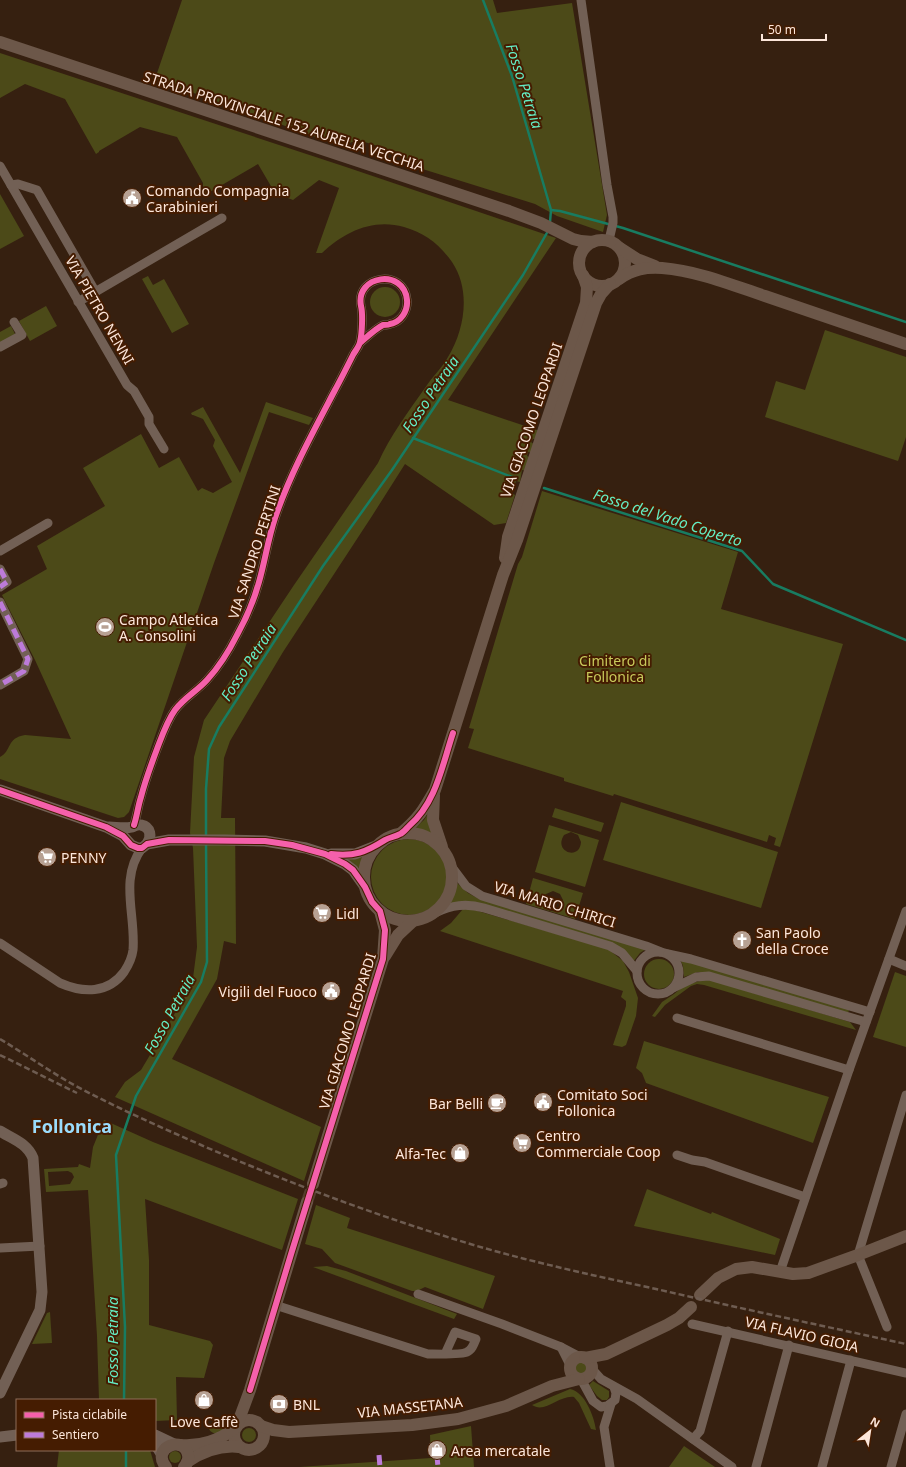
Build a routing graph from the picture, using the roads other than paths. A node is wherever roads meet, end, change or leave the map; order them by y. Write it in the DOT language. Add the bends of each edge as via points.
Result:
graph roads {
  1 [pos="581,0"];
  2 [pos="0,42"];
  3 [pos="0,166"];
  4 [pos="11,185"];
  5 [pos="222,218"];
  6 [pos="558,232"];
  7 [pos="610,237"];
  8 [pos="593,242"];
  9 [pos="620,248"];
  10 [pos="579,262"];
  11 [pos="662,268"];
  12 [pos="583,276"];
  13 [pos="615,281"];
  14 [pos="95,291"];
  15 [pos="78,302"];
  16 [pos="14,322"];
  17 [pos="360,343"];
  18 [pos="906,344"];
  19 [pos="0,348"];
  20 [pos="164,449"];
  21 [pos="48,523"];
  22 [pos="0,551"];
  23 [pos="0,569"];
  24 [pos="503,575"];
  25 [pos="0,586"];
  26 [pos="0,602"];
  27 [pos="0,685"];
  28 [pos="0,790"];
  29 [pos="434,790"];
  30 [pos="139,804"];
  31 [pos="133,826"];
  32 [pos="106,827"];
  33 [pos="148,830"];
  34 [pos="400,834"];
  35 [pos="128,840"];
  36 [pos="169,840"];
  37 [pos="378,845"];
  38 [pos="145,846"];
  39 [pos="443,850"];
  40 [pos="325,854"];
  41 [pos="451,866"];
  42 [pos="365,887"];
  43 [pos="380,911"];
  44 [pos="906,911"];
  45 [pos="435,912"];
  46 [pos="413,921"];
  47 [pos="0,942"];
  48 [pos="664,953"];
  49 [pos="383,959"];
  50 [pos="889,959"];
  51 [pos="906,966"];
  52 [pos="637,971"];
  53 [pos="673,988"];
  54 [pos="870,1012"];
  55 [pos="677,1018"];
  56 [pos="866,1022"];
  57 [pos="849,1070"];
  58 [pos="906,1096"];
  59 [pos="0,1131"];
  60 [pos="677,1155"];
  61 [pos="313,1184"];
  62 [pos="805,1197"];
  63 [pos="307,1202"];
  64 [pos="906,1236"];
  65 [pos="40,1246"];
  66 [pos="0,1248"];
  67 [pos="858,1255"];
  68 [pos="780,1272"];
  69 [pos="418,1294"];
  70 [pos="700,1295"];
  71 [pos="276,1305"];
  72 [pos="691,1307"];
  73 [pos="692,1324"];
  74 [pos="887,1327"];
  75 [pos="728,1332"];
  76 [pos="789,1345"];
  77 [pos="445,1354"];
  78 [pos="850,1360"];
  79 [pos="581,1364"];
  80 [pos="906,1373"];
  81 [pos="580,1379"];
  82 [pos="552,1386"];
  83 [pos="614,1387"];
  84 [pos="250,1390"];
  85 [pos="0,1393"];
  86 [pos="613,1402"];
  87 [pos="596,1404"];
  88 [pos="643,1404"];
  89 [pos="906,1414"];
  90 [pos="260,1425"];
  91 [pos="236,1427"];
  92 [pos="604,1427"];
  93 [pos="289,1432"];
  94 [pos="156,1435"];
  95 [pos="693,1439"];
  96 [pos="262,1443"];
  97 [pos="177,1445"];
  98 [pos="156,1446"];
  99 [pos="239,1447"];
  100 [pos="164,1464"];
  101 [pos="185,1465"];
  102 [pos="610,1467"];
  103 [pos="732,1467"];
  104 [pos="756,1467"];
  105 [pos="822,1467"];
  106 [pos="891,1467"];
  1 -- 7 [label="street" via="613,217"];
  2 -- 6 [label="main road, STRADA PROVINCIALE 152 AURELIA VECCHIA" via="531,219"];
  3 -- 4 [label="street, VIA PIETRO NENNI"];
  4 -- 14 [label="street, VIA PIETRO NENNI" via="18,184 37,190"];
  4 -- 15 [label="street, VIA PIETRO NENNI"];
  5 -- 14 [label="street"];
  6 -- 8 [label="main road, STRADA PROVINCIALE 152 AURELIA VECCHIA" via="581,241"];
  6 -- 10 [label="main road, STRADA PROVINCIALE 152 AURELIA VECCHIA" via="572,248"];
  7 -- 8 [label="main road, STRADA PROVINCIALE 152 AURELIA VECCHIA"];
  7 -- 9 [label="main road"];
  8 -- 10 [label="main road" via="585,248"];
  9 -- 11 [label="main road" via="636,259"];
  9 -- 13 [label="main road" via="626,263 623,274"];
  10 -- 12 [label="main road, STRADA PROVINCIALE 152 AURELIA VECCHIA"];
  11 -- 13 [label="main road" via="632,271"];
  11 -- 18 [label="main road" via="723,282"];
  12 -- 13 [label="main road" via="593,284 602,286"];
  12 -- 24 [label="main road, VIA GIACOMO LEOPARDI" via="587,287 586,303 508,537"];
  13 -- 24 [label="main road, VIA GIACOMO LEOPARDI" via="601,294 596,303 518,540"];
  14 -- 15 [label="street"];
  15 -- 20 [label="street, VIA PIETRO NENNI" via="127,385 134,391"];
  16 -- 19 [label="street" via="22,335"];
  17 -- 17 [label="street, VIA SANDRO PERTINI" via="384,325 398,321 403,316 408,302 407,295 403,288 391,279 376,280 365,289 361,303"];
  17 -- 30 [label="street, VIA SANDRO PERTINI" via="285,492 274,520 257,588 238,635 207,681 179,705 168,721"];
  21 -- 22 [label="street"];
  23 -- 25 [label="street" via="7,582"];
  24 -- 29 [label="main road, VIA GIACOMO LEOPARDI"];
  26 -- 27 [label="street" via="28,659 24,671"];
  28 -- 32 [label="street"];
  29 -- 34 [label="main road, VIA GIACOMO LEOPARDI" via="417,820"];
  29 -- 39 [label="main road, VIA GIACOMO LEOPARDI" via="433,820"];
  30 -- 31 [label="street, VIA SANDRO PERTINI"];
  30 -- 33 [label="street"];
  31 -- 32 [label="street"];
  31 -- 33 [label="street" via="142,825"];
  31 -- 35 [label="street" via="128,834"];
  32 -- 35 [label="street"];
  33 -- 36 [label="street"];
  33 -- 38 [label="street" via="150,838"];
  34 -- 37 [label="main road, VIA GIACOMO LEOPARDI"];
  34 -- 39 [label="main road, VIA GIACOMO LEOPARDI" via="423,836"];
  35 -- 38 [label="street" via="134,847"];
  36 -- 38 [label="street"];
  36 -- 40 [label="street" via="266,841"];
  37 -- 40 [label="street" via="355,854"];
  37 -- 42 [label="main road, VIA GIACOMO LEOPARDI" via="367,862"];
  38 -- 47 [label="street" via="133,862 130,884 133,950 128,966 120,977 108,986 94,990 68,987"];
  39 -- 41 [label="main road, VIA GIACOMO LEOPARDI"];
  40 -- 42 [label="street" via="349,866"];
  41 -- 45 [label="main road, VIA GIACOMO LEOPARDI" via="450,892"];
  41 -- 48 [label="street, VIA MARIO CHIRICI" via="466,886 482,896"];
  42 -- 43 [label="main road, VIA GIACOMO LEOPARDI" via="372,902"];
  43 -- 46 [label="main road, VIA GIACOMO LEOPARDI" via="395,920"];
  43 -- 49 [label="main road, VIA GIACOMO LEOPARDI" via="385,930"];
  44 -- 50 [label="street"];
  45 -- 46 [label="main road, VIA GIACOMO LEOPARDI" via="421,920"];
  45 -- 52 [label="street, VIA MARIO CHIRICI" via="470,904 484,908 610,946 622,953"];
  46 -- 49 [label="main road, VIA GIACOMO LEOPARDI" via="398,935"];
  48 -- 52 [label="street" via="652,952 645,956"];
  48 -- 53 [label="street" via="676,962 679,969"];
  48 -- 54 [label="street, VIA MARIO CHIRICI"];
  49 -- 61 [label="main road, VIA GIACOMO LEOPARDI"];
  50 -- 51 [label="street"];
  50 -- 54 [label="street"];
  52 -- 53 [label="street, VIA MARIO CHIRICI" via="639,983 649,992 662,993"];
  53 -- 56 [label="street, VIA MARIO CHIRICI" via="696,976 709,976"];
  54 -- 56 [label="street"];
  55 -- 57 [label="street"];
  56 -- 57 [label="street"];
  57 -- 62 [label="street"];
  58 -- 67 [label="street"];
  59 -- 65 [label="street" via="28,1148 33,1158"];
  60 -- 62 [label="street" via="706,1162"];
  62 -- 68 [label="street"];
  63 -- 71 [label="main road"];
  64 -- 67 [label="main road"];
  65 -- 66 [label="street"];
  65 -- 85 [label="street" via="41,1304"];
  67 -- 68 [label="main road" via="808,1273"];
  67 -- 74 [label="street"];
  68 -- 70 [label="main road" via="752,1267 736,1269 718,1278"];
  69 -- 79 [label="street" via="561,1348"];
  71 -- 77 [label="street" via="428,1354"];
  71 -- 84 [label="main road"];
  72 -- 79 [label="main road, VIA MASSETANA" via="668,1325"];
  73 -- 75 [label="street, VIA FLAVIO GIOIA"];
  75 -- 76 [label="street, VIA FLAVIO GIOIA"];
  75 -- 95 [label="street" via="700,1431"];
  76 -- 78 [label="street, VIA FLAVIO GIOIA"];
  76 -- 104 [label="street"];
  78 -- 80 [label="street, VIA FLAVIO GIOIA"];
  78 -- 105 [label="street"];
  79 -- 81 [label="main road, VIA MASSETANA" via="589,1376"];
  79 -- 81 [label="main road" via="571,1374"];
  79 -- 82 [label="main road, VIA MASSETANA"];
  79 -- 83 [label="street"];
  81 -- 82 [label="main road, VIA MASSETANA"];
  81 -- 87 [label="street"];
  82 -- 93 [label="main road, VIA MASSETANA" via="506,1406 458,1419 412,1425"];
  83 -- 86 [label="street" via="616,1393"];
  83 -- 88 [label="street"];
  84 -- 90 [label="main road" via="253,1410"];
  84 -- 91 [label="main road"];
  86 -- 87 [label="street" via="601,1407"];
  86 -- 88 [label="street" via="630,1400"];
  86 -- 92 [label="street"];
  87 -- 92 [label="street"];
  88 -- 95 [label="street"];
  89 -- 106 [label="street"];
  90 -- 91 [label="main road" via="248,1420"];
  90 -- 93 [label="main road, VIA MASSETANA"];
  90 -- 96 [label="main road" via="264,1435"];
  91 -- 97 [label="main road" via="210,1442 189,1446"];
  91 -- 99 [label="main road" via="234,1438"];
  92 -- 102 [label="street"];
  93 -- 96 [label="main road, VIA MASSETANA"];
  94 -- 97 [label="street"];
  95 -- 103 [label="street"];
  96 -- 99 [label="main road" via="252,1450"];
  97 -- 100 [label="main road" via="166,1448"];
  97 -- 101 [label="main road" via="188,1454"];
  98 -- 100 [label="street"];
  99 -- 101 [label="main road" via="226,1447 203,1453"];
}
